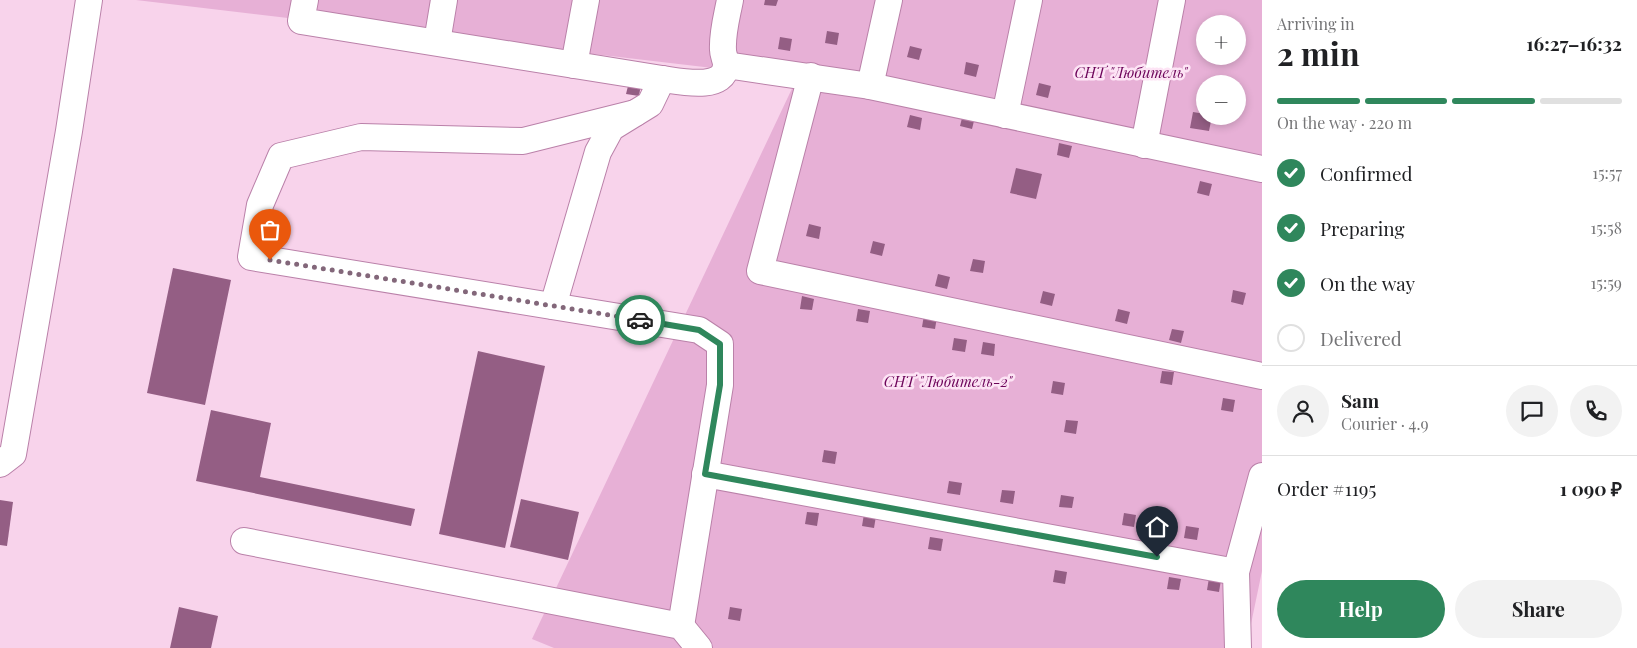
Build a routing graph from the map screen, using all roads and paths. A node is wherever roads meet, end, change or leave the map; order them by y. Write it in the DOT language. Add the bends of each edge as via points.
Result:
graph roads {
  1 [pos="89,0"];
  2 [pos="305,0"];
  3 [pos="444,0"];
  4 [pos="586,0"];
  5 [pos="730,0"];
  6 [pos="889,0"];
  7 [pos="1029,0"];
  8 [pos="1172,0"];
  9 [pos="436,42"];
  10 [pos="574,65"];
  11 [pos="726,65"];
  12 [pos="810,76"];
  13 [pos="662,79"];
  14 [pos="870,86"];
  15 [pos="635,114"];
  16 [pos="1004,115"];
  17 [pos="1144,145"];
  18 [pos="1262,169"];
  19 [pos="553,306"];
  20 [pos="1262,376"];
  21 [pos="0,464"];
  22 [pos="705,474"];
  23 [pos="1262,476"];
  24 [pos="244,541"];
  25 [pos="1236,572"];
  26 [pos="681,626"];
  27 [pos="699,648"];
  28 [pos="1238,648"];
  1 -- 21 [label="street" via="13,454"];
  2 -- 9 [label="street" via="301,21"];
  3 -- 9 [label="street"];
  4 -- 10 [label="street"];
  5 -- 11 [label="street" via="724,32"];
  6 -- 14 [label="street"];
  7 -- 16 [label="street"];
  8 -- 17 [label="street"];
  9 -- 10 [label="street"];
  10 -- 13 [label="street"];
  11 -- 12 [label="street"];
  11 -- 13 [label="street" via="722,75 706,83"];
  12 -- 14 [label="street"];
  12 -- 20 [label="street" via="760,271"];
  13 -- 15 [label="street" via="650,104"];
  14 -- 16 [label="street"];
  15 -- 19 [label="street" via="611,128 598,152"];
  15 -- 19 [label="street" via="523,141 360,137 280,156 260,205 251,257"];
  16 -- 17 [label="street"];
  17 -- 18 [label="street"];
  19 -- 22 [label="street" via="699,330 720,344 720,385"];
  22 -- 25 [label="street"];
  22 -- 26 [label="street"];
  23 -- 25 [label="street"];
  24 -- 26 [label="street"];
  25 -- 28 [label="street"];
  26 -- 27 [label="street"];
}
